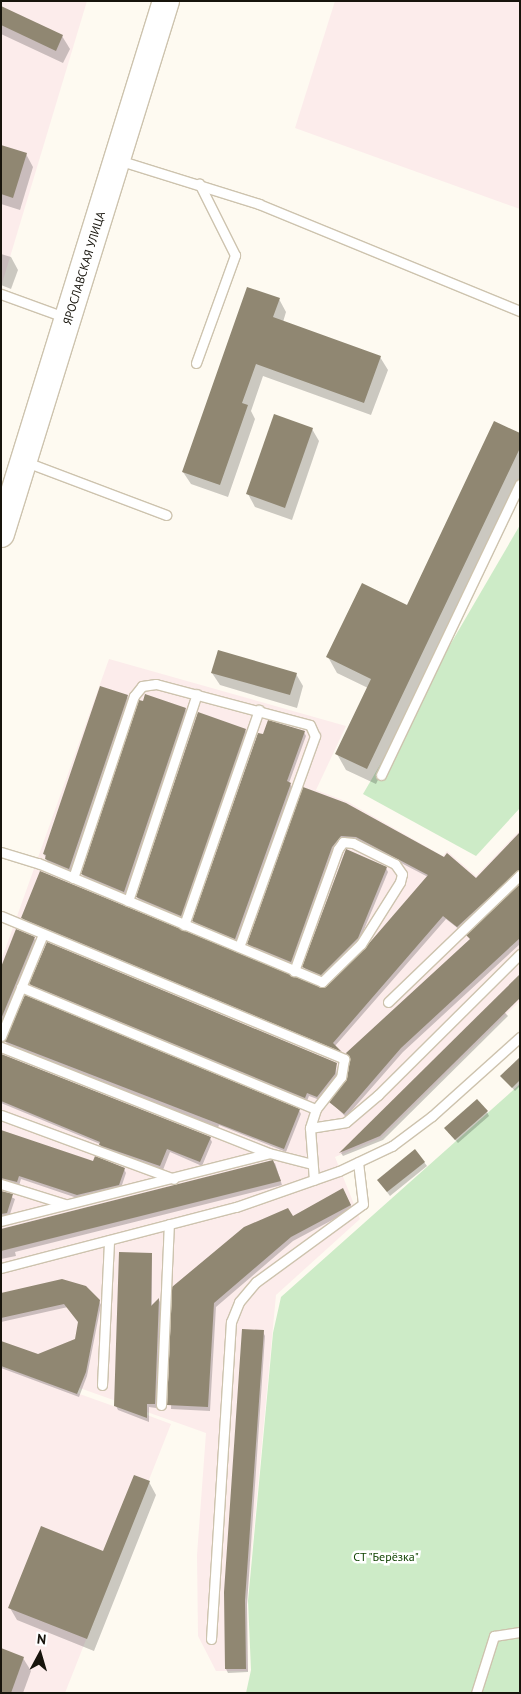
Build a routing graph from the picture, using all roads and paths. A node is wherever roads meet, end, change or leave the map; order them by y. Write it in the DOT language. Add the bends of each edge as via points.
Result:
graph roads {
  1 [pos="166,1"];
  2 [pos="118,160"];
  3 [pos="199,183"];
  4 [pos="1,294"];
  5 [pos="520,311"];
  6 [pos="68,318"];
  7 [pos="196,363"];
  8 [pos="23,462"];
  9 [pos="520,484"];
  10 [pos="166,515"];
  11 [pos="1,534"];
  12 [pos="196,694"];
  13 [pos="259,710"];
  14 [pos="381,775"];
  15 [pos="1,852"];
  16 [pos="520,875"];
  17 [pos="73,878"];
  18 [pos="128,900"];
  19 [pos="1,916"];
  20 [pos="184,924"];
  21 [pos="43,934"];
  22 [pos="239,947"];
  23 [pos="520,954"];
  24 [pos="294,971"];
  25 [pos="21,987"];
  26 [pos="388,1002"];
  27 [pos="1,1036"];
  28 [pos="520,1037"];
  29 [pos="1,1046"];
  30 [pos="316,1109"];
  31 [pos="1,1115"];
  32 [pos="310,1128"];
  33 [pos="268,1153"];
  34 [pos="358,1162"];
  35 [pos="312,1164"];
  36 [pos="174,1179"];
  37 [pos="314,1180"];
  38 [pos="1,1184"];
  39 [pos="67,1205"];
  40 [pos="1,1221"];
  41 [pos="169,1224"];
  42 [pos="109,1240"];
  43 [pos="1,1268"];
  44 [pos="102,1385"];
  45 [pos="161,1405"];
  46 [pos="520,1632"];
  47 [pos="211,1639"];
  48 [pos="476,1693"];
  1 -- 2 [label="main road, ЯРОСЛАВСКАЯ УЛИЦА"];
  2 -- 3 [label="lane"];
  2 -- 6 [label="main road, ЯРОСЛАВСКАЯ УЛИЦА"];
  3 -- 5 [label="lane" via="388,255"];
  3 -- 7 [label="lane" via="235,255"];
  4 -- 6 [label="lane"];
  6 -- 8 [label="main road, ЯРОСЛАВСКАЯ УЛИЦА"];
  8 -- 10 [label="lane"];
  8 -- 11 [label="main road, ЯРОСЛАВСКАЯ УЛИЦА"];
  9 -- 14 [label="lane"];
  12 -- 13 [label="lane"];
  12 -- 17 [label="lane" via="156,684 142,686 134,696"];
  12 -- 18 [label="lane"];
  13 -- 20 [label="lane"];
  13 -- 22 [label="lane" via="310,725 315,736"];
  15 -- 17 [label="lane"];
  16 -- 26 [label="lane"];
  17 -- 18 [label="lane"];
  18 -- 20 [label="lane"];
  19 -- 21 [label="lane"];
  20 -- 22 [label="lane"];
  21 -- 25 [label="lane"];
  21 -- 30 [label="lane" via="344,1059 340,1077"];
  22 -- 24 [label="lane"];
  23 -- 32 [label="lane" via="346,1122"];
  24 -- 24 [label="lane" via="322,982 361,944 400,882 402,874 395,864 353,843 343,842"];
  25 -- 27 [label="lane"];
  25 -- 30 [label="lane"];
  28 -- 34 [label="lane" via="432,1116 392,1146"];
  29 -- 33 [label="lane"];
  30 -- 32 [label="lane"];
  31 -- 36 [label="lane"];
  32 -- 35 [label="lane"];
  33 -- 35 [label="lane"];
  33 -- 36 [label="lane"];
  34 -- 37 [label="lane"];
  34 -- 47 [label="lane" via="363,1204 256,1282 239,1302 231,1322"];
  35 -- 37 [label="lane"];
  36 -- 39 [label="lane"];
  37 -- 41 [label="lane" via="236,1207"];
  38 -- 39 [label="lane"];
  39 -- 40 [label="lane"];
  41 -- 42 [label="lane"];
  41 -- 45 [label="lane"];
  42 -- 43 [label="lane"];
  42 -- 44 [label="lane"];
  46 -- 48 [label="lane" via="494,1636"];
}
